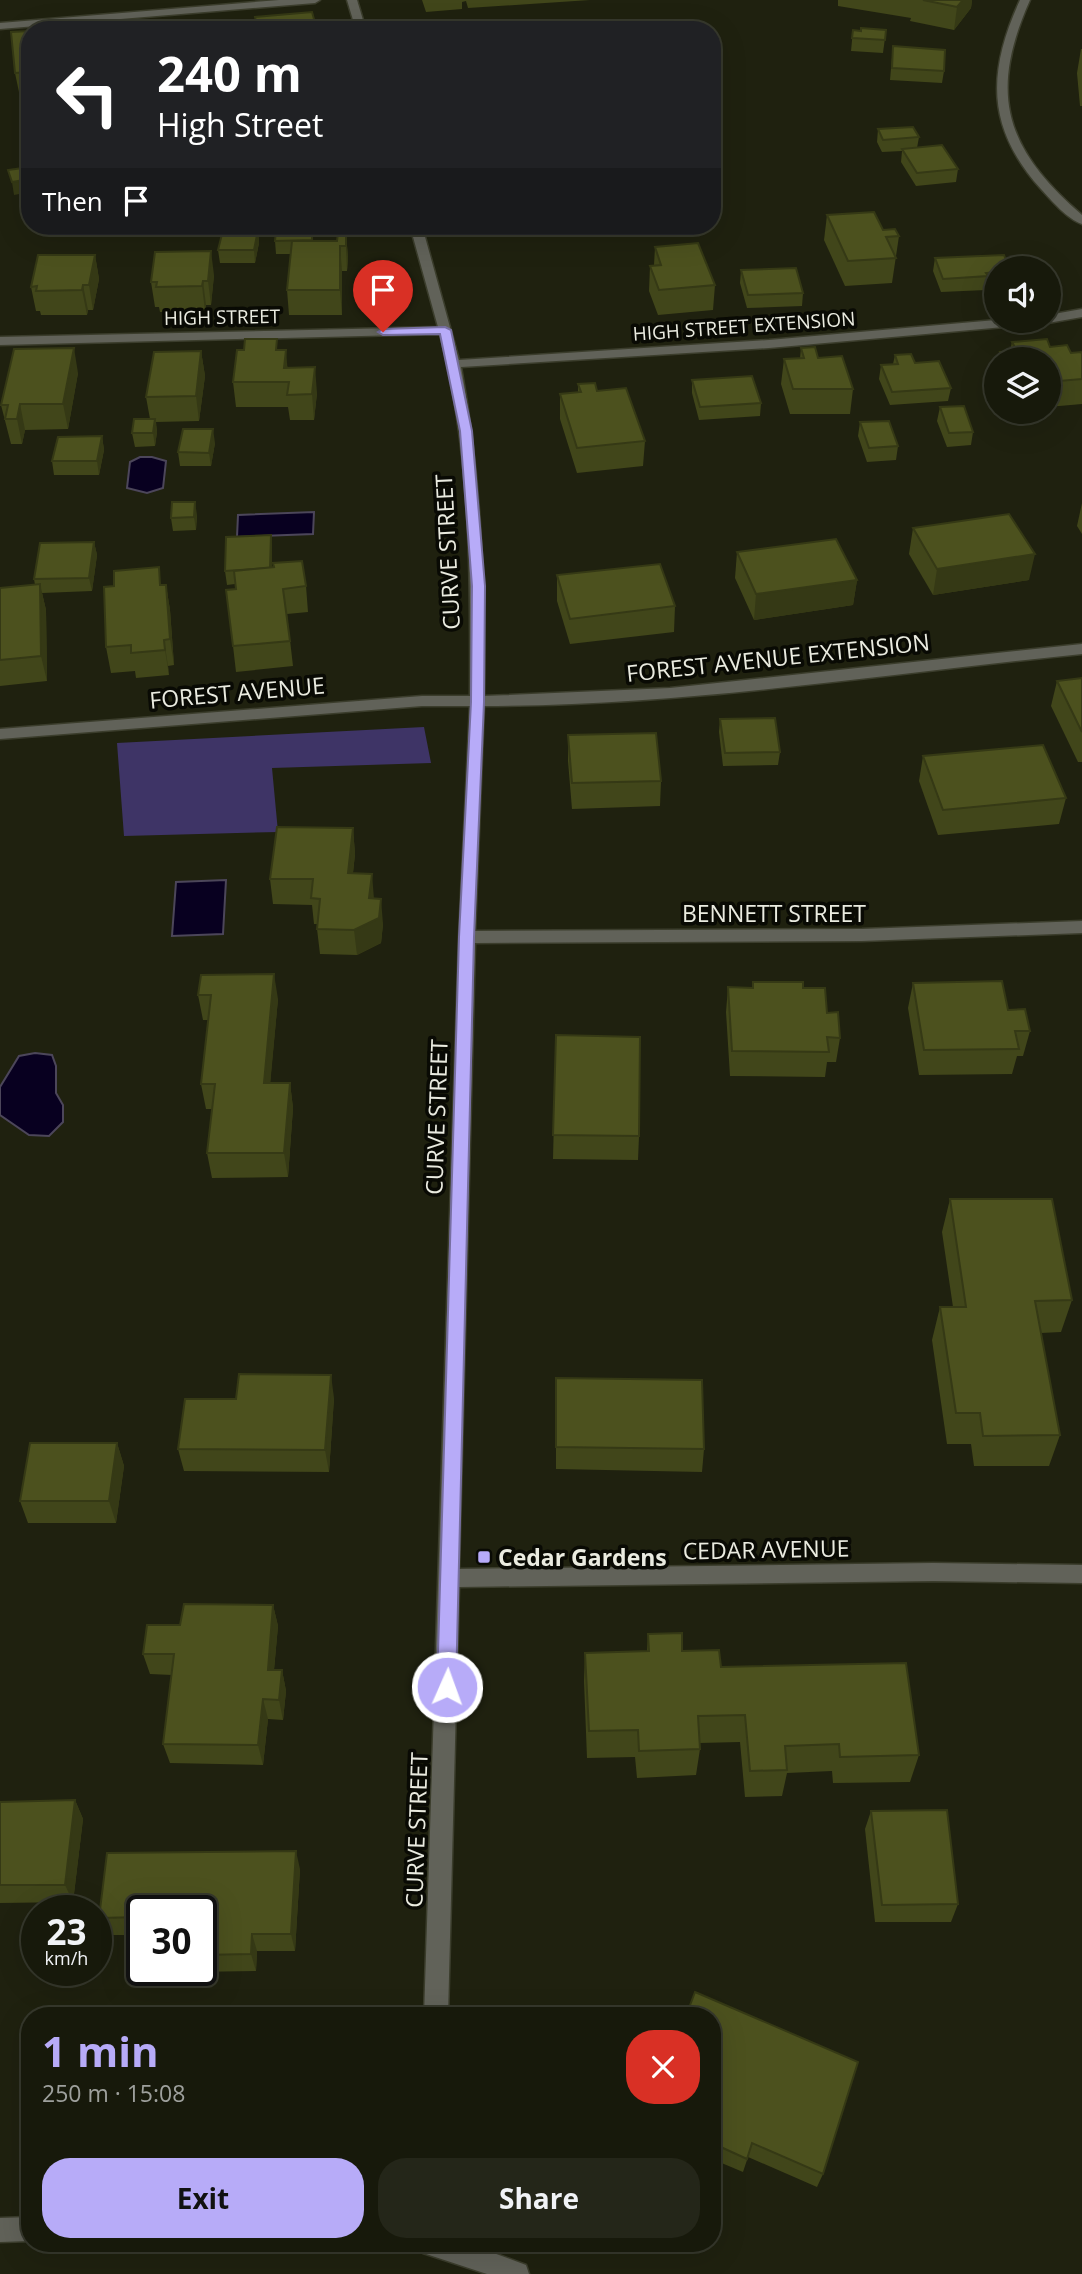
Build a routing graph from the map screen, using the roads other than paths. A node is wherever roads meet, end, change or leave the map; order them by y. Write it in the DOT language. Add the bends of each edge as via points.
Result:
graph roads {
  1 [pos="315,0"];
  2 [pos="352,0"];
  3 [pos="1025,0"];
  4 [pos="61,21"];
  5 [pos="358,21"];
  6 [pos="21,24"];
  7 [pos="0,26"];
  8 [pos="1082,221"];
  9 [pos="419,235"];
  10 [pos="1082,313"];
  11 [pos="1061,317"];
  12 [pos="984,325"];
  13 [pos="445,330"];
  14 [pos="0,341"];
  15 [pos="454,364"];
  16 [pos="1082,649"];
  17 [pos="477,702"];
  18 [pos="0,734"];
  19 [pos="1082,927"];
  20 [pos="467,937"];
  21 [pos="1082,1574"];
  22 [pos="450,1578"];
  23 [pos="436,2007"];
  24 [pos="21,2229"];
  25 [pos="0,2230"];
  26 [pos="457,2252"];
  27 [pos="517,2274"];
  1 -- 4 [label="street"];
  2 -- 5 [label="street"];
  3 -- 8 [label="street" via="1003,51 1003,111 1028,170"];
  6 -- 7 [label="street"];
  9 -- 13 [label="street, CURVE STREET"];
  10 -- 11 [label="street"];
  12 -- 15 [label="street, HIGH STREET EXTENSION"];
  13 -- 14 [label="street, HIGH STREET"];
  13 -- 15 [label="street, CURVE STREET"];
  15 -- 17 [label="street, CURVE STREET" via="473,497"];
  16 -- 17 [label="street, FOREST AVENUE EXTENSION" via="715,688"];
  17 -- 18 [label="street, FOREST AVENUE" via="422,701"];
  17 -- 20 [label="street, CURVE STREET"];
  19 -- 20 [label="street, BENNETT STREET" via="862,936"];
  20 -- 22 [label="street, CURVE STREET"];
  21 -- 22 [label="street, CEDAR AVENUE"];
  22 -- 23 [label="street, CURVE STREET"];
  24 -- 25 [label="street"];
  26 -- 27 [label="street"];
}
